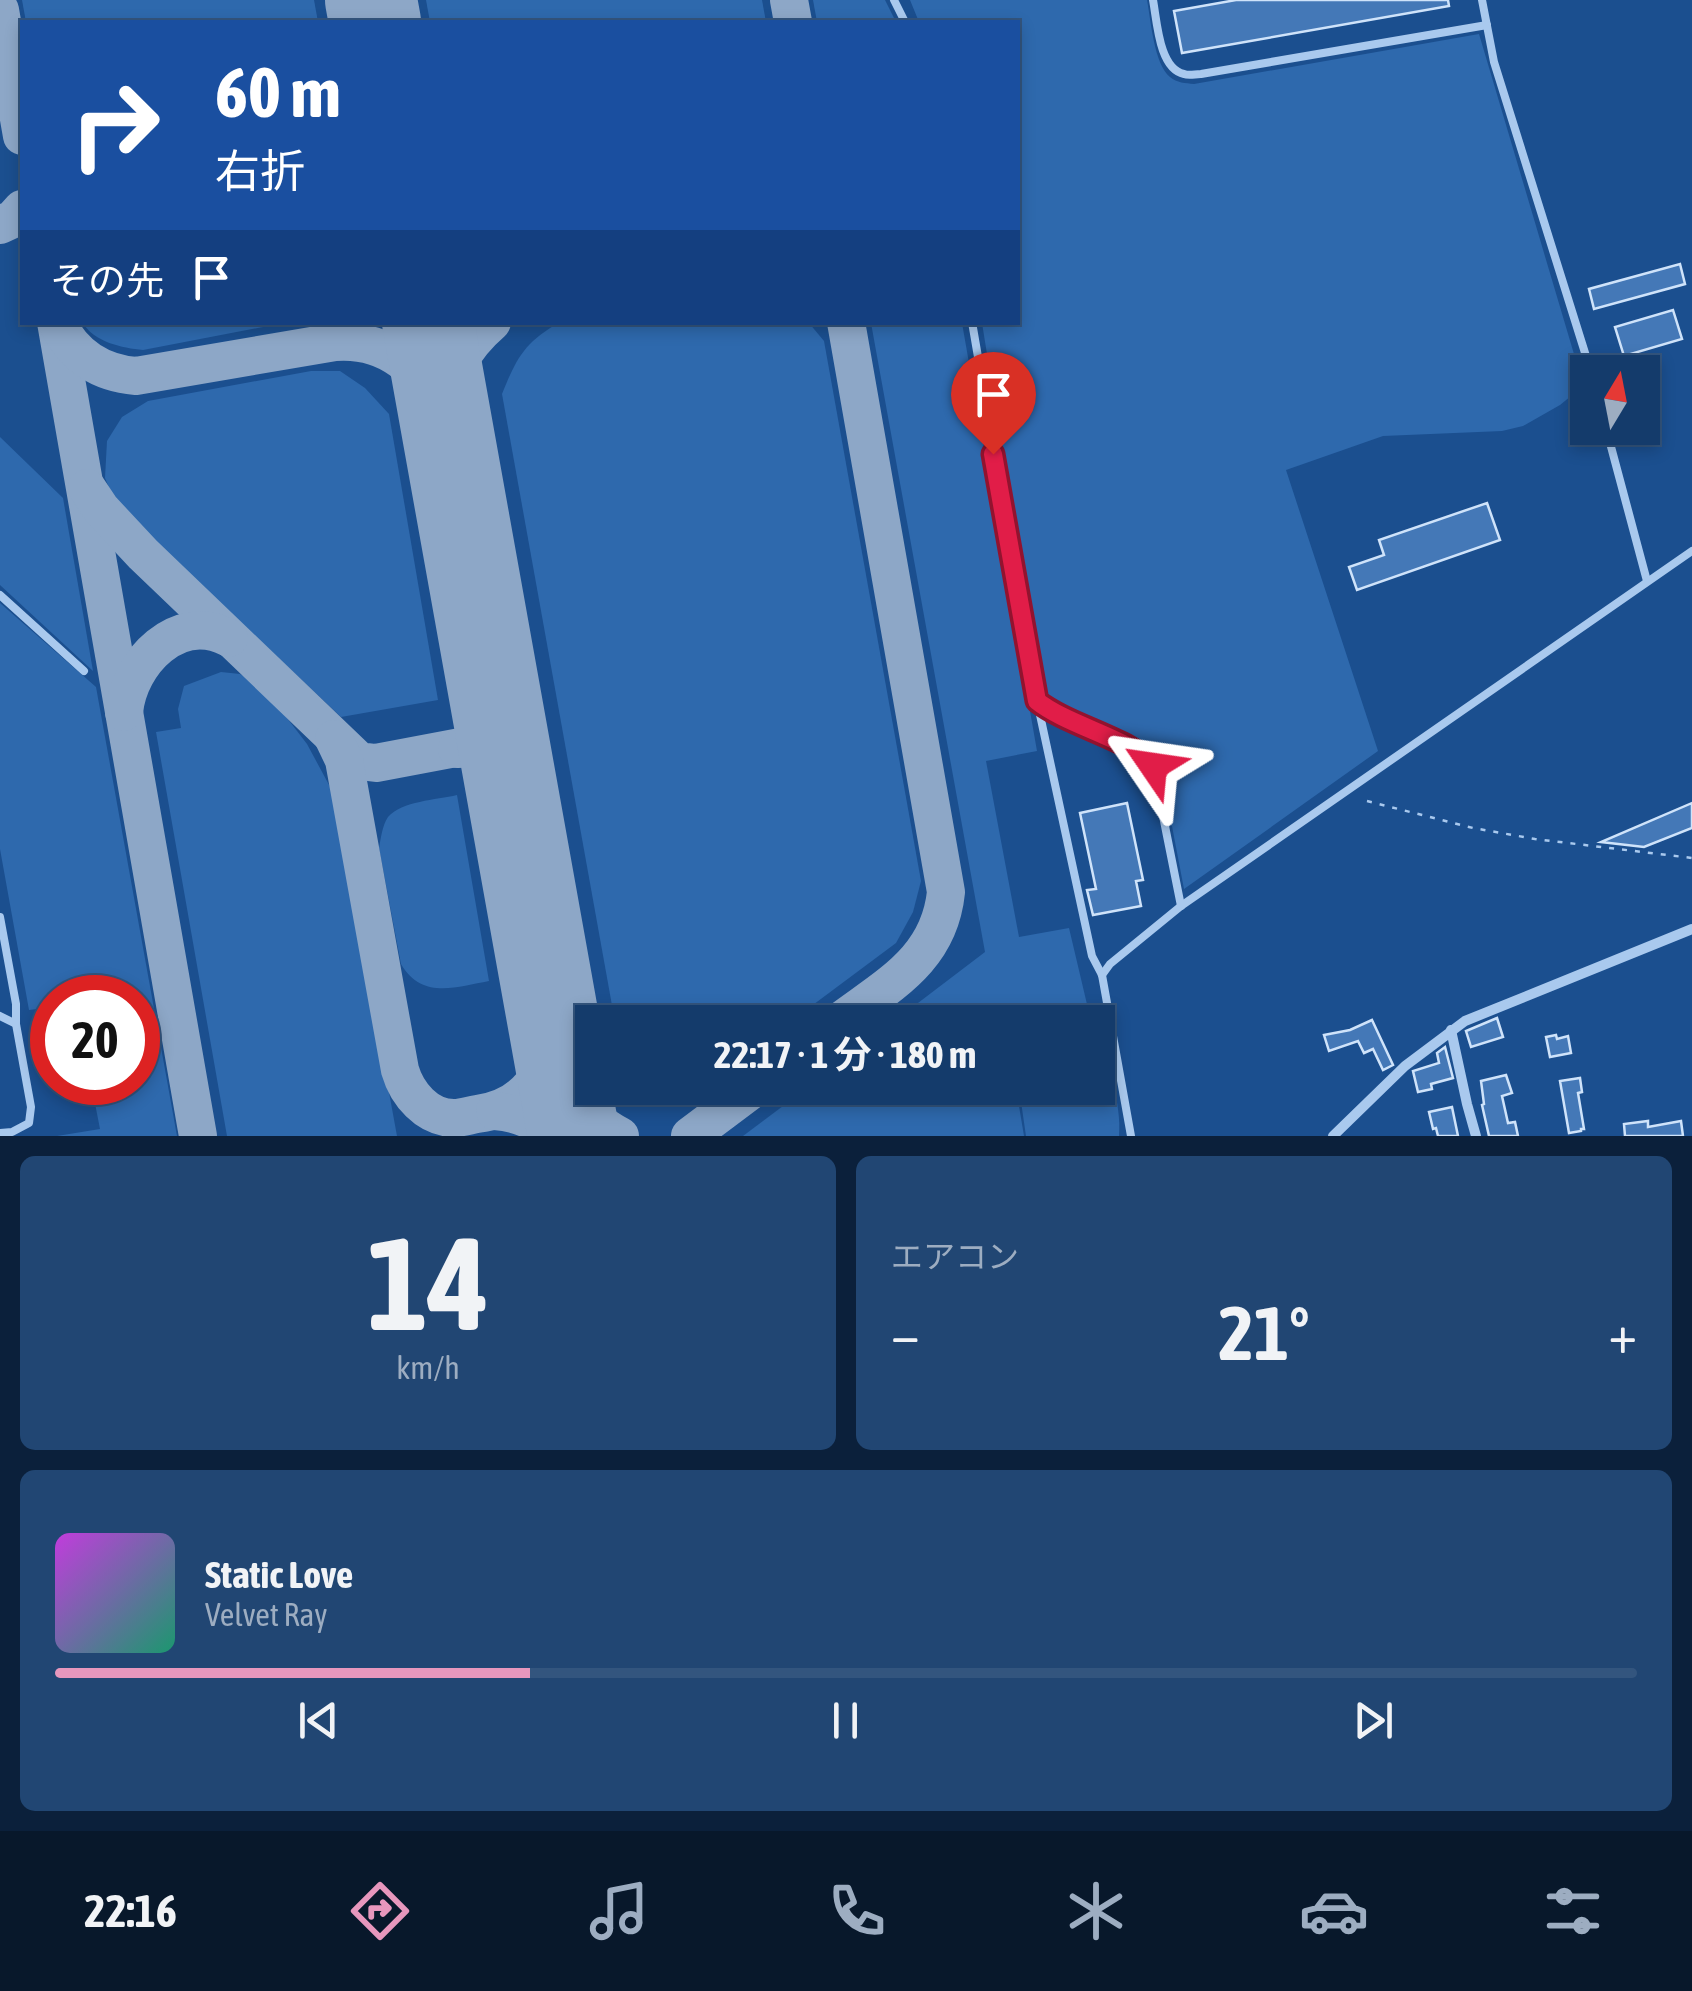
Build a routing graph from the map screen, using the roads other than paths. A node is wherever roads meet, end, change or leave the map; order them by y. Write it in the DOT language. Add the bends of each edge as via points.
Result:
graph roads {
  1 [pos="1153,0"];
  2 [pos="1482,0"];
  3 [pos="1487,25"];
  4 [pos="973,325"];
  5 [pos="1585,355"];
  6 [pos="1611,445"];
  7 [pos="1692,551"];
  8 [pos="1647,582"];
  9 [pos="0,596"];
  10 [pos="84,671"];
  11 [pos="1037,701"];
  12 [pos="1181,906"];
  13 [pos="0,917"];
  14 [pos="1692,929"];
  15 [pos="1102,975"];
  16 [pos="0,1016"];
  17 [pos="16,1024"];
  18 [pos="1452,1030"];
  19 [pos="0,1134"];
  20 [pos="1131,1136"];
  21 [pos="1333,1136"];
  22 [pos="1476,1136"];
  1 -- 3 [label="lane" via="1164,58 1183,74"];
  2 -- 3 [label="lane"];
  3 -- 5 [label="lane"];
  4 -- 11 [label="lane"];
  6 -- 8 [label="lane"];
  7 -- 8 [label="lane"];
  8 -- 12 [label="lane"];
  9 -- 10 [label="lane"];
  11 -- 12 [label="lane" via="1144,754 1153,766"];
  11 -- 15 [label="lane" via="1092,956"];
  12 -- 15 [label="lane"];
  13 -- 17 [label="lane"];
  14 -- 18 [label="street"];
  15 -- 20 [label="lane"];
  16 -- 17 [label="lane"];
  17 -- 19 [label="lane" via="29,1122"];
  18 -- 21 [label="street" via="1404,1066"];
  18 -- 22 [label="street"];
}
